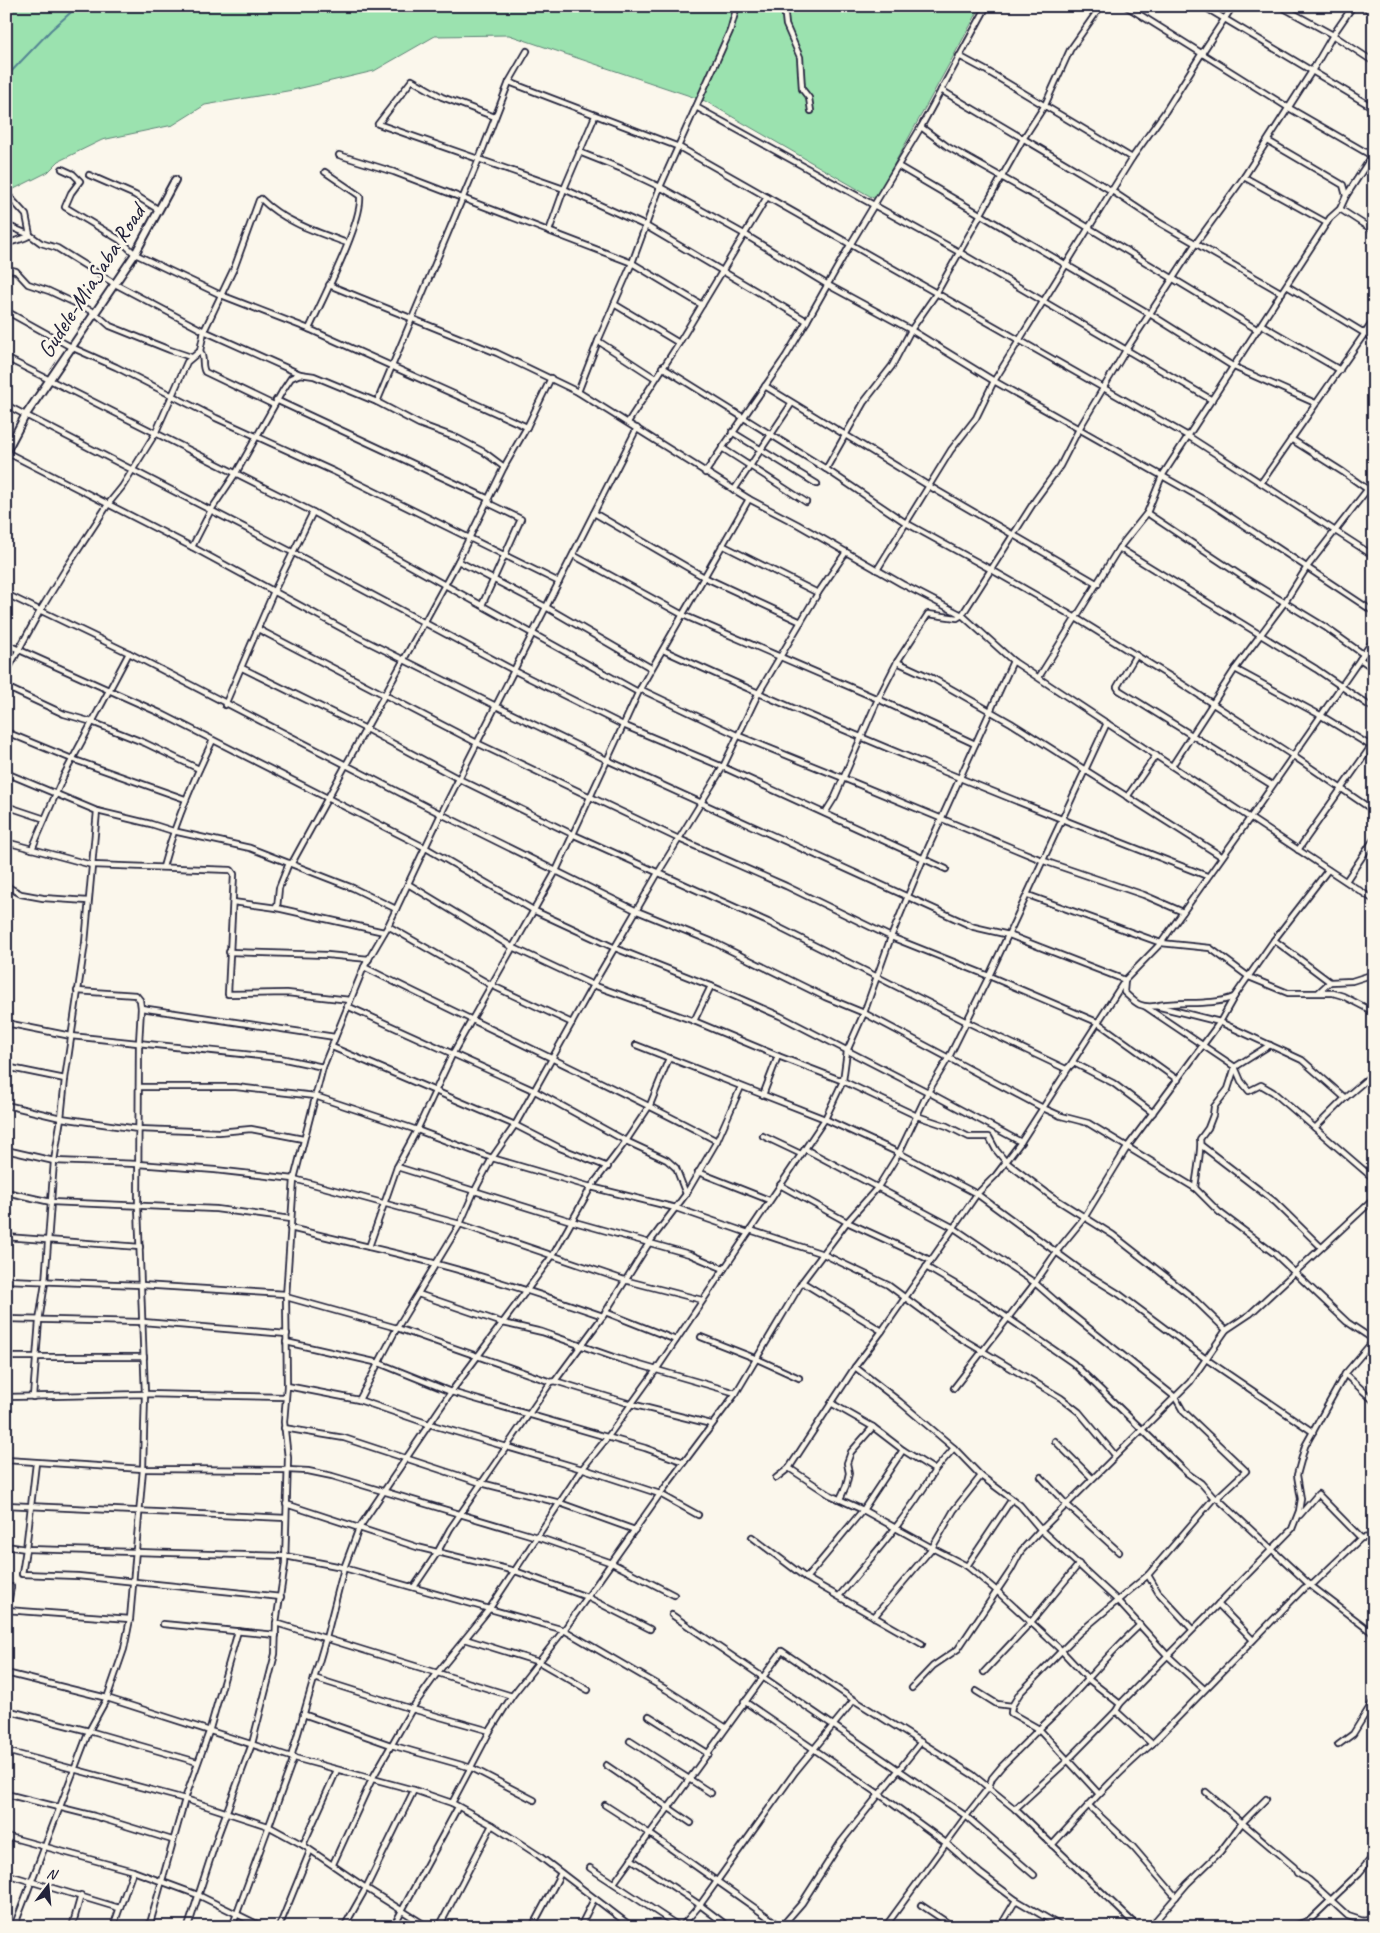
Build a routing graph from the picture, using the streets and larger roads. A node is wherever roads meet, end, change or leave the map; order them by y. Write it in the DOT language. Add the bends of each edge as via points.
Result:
graph roads {
  1 [pos="737,6"];
  2 [pos="784,6"];
  3 [pos="987,6"];
  4 [pos="1101,6"];
  5 [pos="1126,6"];
  6 [pos="1203,6"];
  7 [pos="1233,6"];
  8 [pos="1280,6"];
  9 [pos="1353,6"];
  10 [pos="1363,6"];
  11 [pos="1374,13"];
  12 [pos="1225,20"];
  13 [pos="1333,35"];
  14 [pos="527,51"];
  15 [pos="1202,53"];
  16 [pos="959,56"];
  17 [pos="1374,62"];
  18 [pos="1312,71"];
  19 [pos="509,82"];
  20 [pos="941,90"];
  21 [pos="1045,105"];
  22 [pos="696,106"];
  23 [pos="1289,108"];
  24 [pos="1374,108"];
  25 [pos="811,111"];
  26 [pos="595,116"];
  27 [pos="494,117"];
  28 [pos="921,127"];
  29 [pos="1023,138"];
  30 [pos="1268,141"];
  31 [pos="679,147"];
  32 [pos="578,152"];
  33 [pos="339,155"];
  34 [pos="1373,155"];
  35 [pos="1132,158"];
  36 [pos="479,159"];
  37 [pos="898,166"];
  38 [pos="62,169"];
  39 [pos="325,172"];
  40 [pos="89,175"];
  41 [pos="1002,176"];
  42 [pos="1244,178"];
  43 [pos="175,180"];
  44 [pos="660,187"];
  45 [pos="564,189"];
  46 [pos="1112,191"];
  47 [pos="7,194"];
  48 [pos="768,196"];
  49 [pos="1346,196"];
  50 [pos="461,199"];
  51 [pos="874,206"];
  52 [pos="1340,209"];
  53 [pos="160,210"];
  54 [pos="981,213"];
  55 [pos="1327,223"];
  56 [pos="6,225"];
  57 [pos="646,226"];
  58 [pos="1088,228"];
  59 [pos="549,231"];
  60 [pos="1374,231"];
  61 [pos="744,234"];
  62 [pos="30,235"];
  63 [pos="347,243"];
  64 [pos="1196,243"];
  65 [pos="6,244"];
  66 [pos="850,245"];
  67 [pos="959,252"];
  68 [pos="135,254"];
  69 [pos="632,263"];
  70 [pos="1065,266"];
  71 [pos="6,268"];
  72 [pos="722,272"];
  73 [pos="1174,279"];
  74 [pos="115,284"];
  75 [pos="329,285"];
  76 [pos="828,285"];
  77 [pos="1287,286"];
  78 [pos="1282,293"];
  79 [pos="936,294"];
  80 [pos="221,295"];
  81 [pos="1043,302"];
  82 [pos="614,304"];
  83 [pos="702,305"];
  84 [pos="6,312"];
  85 [pos="94,312"];
  86 [pos="1150,314"];
  87 [pos="412,320"];
  88 [pos="807,320"];
  89 [pos="1374,320"];
  90 [pos="1262,325"];
  91 [pos="308,329"];
  92 [pos="204,330"];
  93 [pos="911,330"];
  94 [pos="1258,330"];
  95 [pos="1364,332"];
  96 [pos="1374,339"];
  97 [pos="598,341"];
  98 [pos="1019,341"];
  99 [pos="679,343"];
  100 [pos="72,347"];
  101 [pos="1126,350"];
  102 [pos="200,351"];
  103 [pos="191,357"];
  104 [pos="6,358"];
  105 [pos="391,366"];
  106 [pos="1234,367"];
  107 [pos="662,368"];
  108 [pos="1340,370"];
  109 [pos="300,374"];
  110 [pos="551,378"];
  111 [pos="655,378"];
  112 [pos="50,381"];
  113 [pos="994,381"];
  114 [pos="765,386"];
  115 [pos="1102,389"];
  116 [pos="578,392"];
  117 [pos="173,396"];
  118 [pos="1212,400"];
  119 [pos="275,402"];
  120 [pos="377,402"];
  121 [pos="792,403"];
  122 [pos="1315,403"];
  123 [pos="6,405"];
  124 [pos="26,416"];
  125 [pos="743,417"];
  126 [pos="628,422"];
  127 [pos="527,427"];
  128 [pos="636,428"];
  129 [pos="1079,429"];
  130 [pos="732,432"];
  131 [pos="155,434"];
  132 [pos="771,435"];
  133 [pos="258,436"];
  134 [pos="846,436"];
  135 [pos="1188,436"];
  136 [pos="1291,439"];
  137 [pos="722,448"];
  138 [pos="760,450"];
  139 [pos="6,452"];
  140 [pos="750,466"];
  141 [pos="504,467"];
  142 [pos="826,469"];
  143 [pos="132,471"];
  144 [pos="236,473"];
  145 [pos="705,473"];
  146 [pos="1162,476"];
  147 [pos="1374,481"];
  148 [pos="1261,483"];
  149 [pos="817,484"];
  150 [pos="929,486"];
  151 [pos="1367,489"];
  152 [pos="734,490"];
  153 [pos="1374,494"];
  154 [pos="489,499"];
  155 [pos="749,499"];
  156 [pos="806,502"];
  157 [pos="109,504"];
  158 [pos="211,510"];
  159 [pos="313,512"];
  160 [pos="594,513"];
  161 [pos="1146,513"];
  162 [pos="906,523"];
  163 [pos="1014,534"];
  164 [pos="469,538"];
  165 [pos="722,545"];
  166 [pos="192,547"];
  167 [pos="1119,548"];
  168 [pos="292,552"];
  169 [pos="846,552"];
  170 [pos="573,554"];
  171 [pos="504,555"];
  172 [pos="1374,556"];
  173 [pos="458,560"];
  174 [pos="1307,567"];
  175 [pos="990,569"];
  176 [pos="877,570"];
  177 [pos="704,576"];
  178 [pos="493,579"];
  179 [pos="559,582"];
  180 [pos="1098,584"];
  181 [pos="445,585"];
  182 [pos="274,591"];
  183 [pos="818,593"];
  184 [pos="6,594"];
  185 [pos="1284,602"];
  186 [pos="482,605"];
  187 [pos="546,607"];
  188 [pos="40,611"];
  189 [pos="1374,612"];
  190 [pos="683,615"];
  191 [pos="962,615"];
  192 [pos="1076,618"];
  193 [pos="801,622"];
  194 [pos="423,623"];
  195 [pos="258,629"];
  196 [pos="532,634"];
  197 [pos="1260,635"];
  198 [pos="1374,639"];
  199 [pos="6,644"];
  200 [pos="18,650"];
  201 [pos="663,650"];
  202 [pos="129,654"];
  203 [pos="1136,655"];
  204 [pos="1362,656"];
  205 [pos="780,657"];
  206 [pos="403,660"];
  207 [pos="1013,661"];
  208 [pos="897,662"];
  209 [pos="242,668"];
  210 [pos="652,668"];
  211 [pos="1374,668"];
  212 [pos="1235,669"];
  213 [pos="515,671"];
  214 [pos="6,673"];
  215 [pos="1039,676"];
  216 [pos="1341,685"];
  217 [pos="6,687"];
  218 [pos="639,690"];
  219 [pos="109,691"];
  220 [pos="384,694"];
  221 [pos="758,694"];
  222 [pos="878,699"];
  223 [pos="1212,704"];
  224 [pos="225,706"];
  225 [pos="496,706"];
  226 [pos="1374,709"];
  227 [pos="989,712"];
  228 [pos="1320,715"];
  229 [pos="92,722"];
  230 [pos="1107,723"];
  231 [pos="623,724"];
  232 [pos="366,729"];
  233 [pos="6,732"];
  234 [pos="1192,735"];
  235 [pos="739,736"];
  236 [pos="861,737"];
  237 [pos="212,742"];
  238 [pos="477,743"];
  239 [pos="974,744"];
  240 [pos="1373,745"];
  241 [pos="1156,755"];
  242 [pos="1292,755"];
  243 [pos="72,759"];
  244 [pos="607,760"];
  245 [pos="346,764"];
  246 [pos="1172,766"];
  247 [pos="723,767"];
  248 [pos="199,769"];
  249 [pos="1086,771"];
  250 [pos="6,773"];
  251 [pos="842,778"];
  252 [pos="959,778"];
  253 [pos="459,779"];
  254 [pos="1272,785"];
  255 [pos="1341,788"];
  256 [pos="56,793"];
  257 [pos="590,795"];
  258 [pos="1127,798"];
  259 [pos="185,799"];
  260 [pos="327,799"];
  261 [pos="701,803"];
  262 [pos="6,806"];
  263 [pos="98,811"];
  264 [pos="1374,811"];
  265 [pos="825,813"];
  266 [pos="442,814"];
  267 [pos="1250,818"];
  268 [pos="45,819"];
  269 [pos="941,819"];
  270 [pos="1062,820"];
  271 [pos="173,831"];
  272 [pos="572,834"];
  273 [pos="679,839"];
  274 [pos="1374,839"];
  275 [pos="6,842"];
  276 [pos="426,848"];
  277 [pos="32,849"];
  278 [pos="1298,850"];
  279 [pos="1221,856"];
  280 [pos="924,858"];
  281 [pos="1044,861"];
  282 [pos="292,863"];
  283 [pos="92,865"];
  284 [pos="163,867"];
  285 [pos="946,869"];
  286 [pos="556,870"];
  287 [pos="1328,870"];
  288 [pos="658,873"];
  289 [pos="1207,876"];
  290 [pos="1346,881"];
  291 [pos="408,884"];
  292 [pos="7,886"];
  293 [pos="1028,895"];
  294 [pos="909,897"];
  295 [pos="1374,900"];
  296 [pos="6,901"];
  297 [pos="88,901"];
  298 [pos="233,902"];
  299 [pos="277,908"];
  300 [pos="396,909"];
  301 [pos="534,911"];
  302 [pos="637,911"];
  303 [pos="1183,912"];
  304 [pos="388,926"];
  305 [pos="384,932"];
  306 [pos="1009,935"];
  307 [pos="891,937"];
  308 [pos="1274,940"];
  309 [pos="1161,943"];
  310 [pos="512,947"];
  311 [pos="615,948"];
  312 [pos="229,952"];
  313 [pos="368,959"];
  314 [pos="364,967"];
  315 [pos="1374,974"];
  316 [pos="989,976"];
  317 [pos="1249,977"];
  318 [pos="877,978"];
  319 [pos="1125,980"];
  320 [pos="1330,982"];
  321 [pos="491,985"];
  322 [pos="593,985"];
  323 [pos="711,986"];
  324 [pos="77,991"];
  325 [pos="1319,992"];
  326 [pos="1234,997"];
  327 [pos="350,1000"];
  328 [pos="347,1006"];
  329 [pos="1156,1006"];
  330 [pos="1146,1007"];
  331 [pos="142,1008"];
  332 [pos="1374,1012"];
  333 [pos="864,1013"];
  334 [pos="473,1021"];
  335 [pos="694,1021"];
  336 [pos="967,1022"];
  337 [pos="1097,1022"];
  338 [pos="1220,1022"];
  339 [pos="6,1023"];
  340 [pos="572,1023"];
  341 [pos="71,1036"];
  342 [pos="336,1036"];
  343 [pos="139,1043"];
  344 [pos="636,1045"];
  345 [pos="1270,1045"];
  346 [pos="1203,1046"];
  347 [pos="332,1047"];
  348 [pos="847,1051"];
  349 [pos="453,1053"];
  350 [pos="778,1056"];
  351 [pos="949,1057"];
  352 [pos="552,1058"];
  353 [pos="669,1058"];
  354 [pos="6,1066"];
  355 [pos="323,1067"];
  356 [pos="1235,1067"];
  357 [pos="1066,1070"];
  358 [pos="1374,1073"];
  359 [pos="64,1078"];
  360 [pos="1178,1080"];
  361 [pos="843,1081"];
  362 [pos="139,1087"];
  363 [pos="741,1087"];
  364 [pos="535,1091"];
  365 [pos="435,1092"];
  366 [pos="928,1092"];
  367 [pos="763,1095"];
  368 [pos="315,1096"];
  369 [pos="1345,1098"];
  370 [pos="650,1105"];
  371 [pos="6,1106"];
  372 [pos="1043,1108"];
  373 [pos="1153,1113"];
  374 [pos="917,1116"];
  375 [pos="61,1118"];
  376 [pos="824,1119"];
  377 [pos="516,1125"];
  378 [pos="1315,1128"];
  379 [pos="138,1129"];
  380 [pos="417,1130"];
  381 [pos="763,1136"];
  382 [pos="303,1139"];
  383 [pos="626,1141"];
  384 [pos="718,1141"];
  385 [pos="1021,1142"];
  386 [pos="1128,1146"];
  387 [pos="1202,1146"];
  388 [pos="805,1149"];
  389 [pos="6,1150"];
  390 [pos="899,1153"];
  391 [pos="801,1154"];
  392 [pos="492,1158"];
  393 [pos="54,1161"];
  394 [pos="1006,1162"];
  395 [pos="138,1164"];
  396 [pos="397,1167"];
  397 [pos="608,1167"];
  398 [pos="698,1172"];
  399 [pos="294,1179"];
  400 [pos="1374,1179"];
  401 [pos="780,1185"];
  402 [pos="591,1187"];
  403 [pos="878,1187"];
  404 [pos="1194,1188"];
  405 [pos="6,1192"];
  406 [pos="474,1192"];
  407 [pos="686,1194"];
  408 [pos="976,1194"];
  409 [pos="1374,1199"];
  410 [pos="769,1200"];
  411 [pos="51,1202"];
  412 [pos="386,1203"];
  413 [pos="138,1207"];
  414 [pos="676,1208"];
  415 [pos="1084,1218"];
  416 [pos="291,1219"];
  417 [pos="571,1221"];
  418 [pos="847,1222"];
  419 [pos="460,1224"];
  420 [pos="290,1228"];
  421 [pos="954,1228"];
  422 [pos="749,1231"];
  423 [pos="6,1237"];
  424 [pos="47,1240"];
  425 [pos="649,1243"];
  426 [pos="140,1247"];
  427 [pos="369,1247"];
  428 [pos="1321,1247"];
  429 [pos="1057,1251"];
  430 [pos="553,1254"];
  431 [pos="823,1254"];
  432 [pos="930,1260"];
  433 [pos="436,1262"];
  434 [pos="926,1267"];
  435 [pos="724,1269"];
  436 [pos="1294,1273"];
  437 [pos="6,1280"];
  438 [pos="624,1280"];
  439 [pos="802,1282"];
  440 [pos="45,1283"];
  441 [pos="1035,1283"];
  442 [pos="141,1285"];
  443 [pos="527,1290"];
  444 [pos="418,1294"];
  445 [pos="286,1296"];
  446 [pos="905,1298"];
  447 [pos="702,1300"];
  448 [pos="604,1314"];
  449 [pos="1007,1318"];
  450 [pos="6,1320"];
  451 [pos="39,1321"];
  452 [pos="143,1322"];
  453 [pos="503,1323"];
  454 [pos="396,1328"];
  455 [pos="1226,1330"];
  456 [pos="882,1331"];
  457 [pos="286,1334"];
  458 [pos="701,1337"];
  459 [pos="676,1340"];
  460 [pos="286,1342"];
  461 [pos="581,1346"];
  462 [pos="982,1352"];
  463 [pos="6,1357"];
  464 [pos="36,1357"];
  465 [pos="144,1357"];
  466 [pos="478,1357"];
  467 [pos="757,1359"];
  468 [pos="1206,1359"];
  469 [pos="379,1363"];
  470 [pos="855,1367"];
  471 [pos="656,1370"];
  472 [pos="1345,1374"];
  473 [pos="799,1378"];
  474 [pos="553,1382"];
  475 [pos="287,1386"];
  476 [pos="954,1388"];
  477 [pos="451,1392"];
  478 [pos="736,1393"];
  479 [pos="146,1394"];
  480 [pos="33,1397"];
  481 [pos="285,1397"];
  482 [pos="1175,1397"];
  483 [pos="6,1398"];
  484 [pos="359,1400"];
  485 [pos="1374,1401"];
  486 [pos="831,1403"];
  487 [pos="631,1404"];
  488 [pos="528,1414"];
  489 [pos="429,1424"];
  490 [pos="712,1424"];
  491 [pos="873,1427"];
  492 [pos="284,1428"];
  493 [pos="1143,1428"];
  494 [pos="1313,1432"];
  495 [pos="607,1438"];
  496 [pos="1055,1441"];
  497 [pos="506,1446"];
  498 [pos="954,1448"];
  499 [pos="903,1450"];
  500 [pos="1115,1455"];
  501 [pos="406,1457"];
  502 [pos="6,1460"];
  503 [pos="684,1462"];
  504 [pos="36,1463"];
  505 [pos="789,1468"];
  506 [pos="143,1469"];
  507 [pos="583,1469"];
  508 [pos="287,1470"];
  509 [pos="934,1470"];
  510 [pos="982,1476"];
  511 [pos="1041,1477"];
  512 [pos="776,1478"];
  513 [pos="1092,1478"];
  514 [pos="481,1483"];
  515 [pos="385,1492"];
  516 [pos="660,1494"];
  517 [pos="1215,1498"];
  518 [pos="840,1499"];
  519 [pos="1012,1499"];
  520 [pos="560,1503"];
  521 [pos="286,1504"];
  522 [pos="1066,1504"];
  523 [pos="6,1505"];
  524 [pos="31,1507"];
  525 [pos="863,1510"];
  526 [pos="139,1512"];
  527 [pos="460,1515"];
  528 [pos="698,1515"];
  529 [pos="286,1518"];
  530 [pos="1296,1519"];
  531 [pos="359,1528"];
  532 [pos="895,1529"];
  533 [pos="635,1530"];
  534 [pos="1040,1530"];
  535 [pos="537,1536"];
  536 [pos="752,1537"];
  537 [pos="1374,1537"];
  538 [pos="1361,1538"];
  539 [pos="6,1546"];
  540 [pos="932,1548"];
  541 [pos="26,1549"];
  542 [pos="1272,1550"];
  543 [pos="1119,1552"];
  544 [pos="136,1553"];
  545 [pos="437,1553"];
  546 [pos="285,1556"];
  547 [pos="612,1563"];
  548 [pos="1079,1564"];
  549 [pos="967,1566"];
  550 [pos="344,1568"];
  551 [pos="515,1571"];
  552 [pos="1148,1575"];
  553 [pos="806,1578"];
  554 [pos="133,1581"];
  555 [pos="1310,1585"];
  556 [pos="11,1587"];
  557 [pos="414,1587"];
  558 [pos="997,1591"];
  559 [pos="674,1595"];
  560 [pos="839,1596"];
  561 [pos="281,1597"];
  562 [pos="587,1597"];
  563 [pos="1117,1600"];
  564 [pos="1218,1604"];
  565 [pos="490,1608"];
  566 [pos="7,1610"];
  567 [pos="6,1616"];
  568 [pos="672,1616"];
  569 [pos="874,1617"];
  570 [pos="130,1619"];
  571 [pos="1032,1622"];
  572 [pos="276,1623"];
  573 [pos="163,1624"];
  574 [pos="1140,1625"];
  575 [pos="650,1629"];
  576 [pos="1192,1629"];
  577 [pos="564,1630"];
  578 [pos="238,1631"];
  579 [pos="1374,1634"];
  580 [pos="276,1635"];
  581 [pos="326,1638"];
  582 [pos="465,1639"];
  583 [pos="1254,1640"];
  584 [pos="922,1644"];
  585 [pos="1062,1650"];
  586 [pos="1167,1655"];
  587 [pos="539,1662"];
  588 [pos="438,1672"];
  589 [pos="984,1672"];
  590 [pos="6,1673"];
  591 [pos="764,1677"];
  592 [pos="314,1678"];
  593 [pos="1088,1679"];
  594 [pos="912,1688"];
  595 [pos="1204,1689"];
  596 [pos="588,1690"];
  597 [pos="976,1691"];
  598 [pos="512,1696"];
  599 [pos="107,1698"];
  600 [pos="854,1700"];
  601 [pos="1374,1700"];
  602 [pos="744,1702"];
  603 [pos="1120,1704"];
  604 [pos="1012,1706"];
  605 [pos="412,1709"];
  606 [pos="6,1710"];
  607 [pos="1116,1711"];
  608 [pos="303,1714"];
  609 [pos="649,1716"];
  610 [pos="834,1725"];
  611 [pos="725,1727"];
  612 [pos="1039,1729"];
  613 [pos="90,1731"];
  614 [pos="490,1731"];
  615 [pos="209,1732"];
  616 [pos="630,1740"];
  617 [pos="921,1742"];
  618 [pos="252,1744"];
  619 [pos="1152,1744"];
  620 [pos="391,1745"];
  621 [pos="1338,1746"];
  622 [pos="815,1750"];
  623 [pos="6,1751"];
  624 [pos="710,1755"];
  625 [pos="292,1757"];
  626 [pos="1067,1761"];
  627 [pos="197,1762"];
  628 [pos="606,1765"];
  629 [pos="472,1768"];
  630 [pos="74,1769"];
  631 [pos="899,1769"];
  632 [pos="337,1770"];
  633 [pos="372,1779"];
  634 [pos="989,1787"];
  635 [pos="414,1790"];
  636 [pos="1206,1792"];
  637 [pos="711,1793"];
  638 [pos="1098,1793"];
  639 [pos="6,1794"];
  640 [pos="878,1794"];
  641 [pos="185,1799"];
  642 [pos="1266,1799"];
  643 [pos="534,1800"];
  644 [pos="452,1803"];
  645 [pos="605,1805"];
  646 [pos="1088,1805"];
  647 [pos="458,1807"];
  648 [pos="58,1808"];
  649 [pos="1015,1810"];
  650 [pos="226,1813"];
  651 [pos="966,1816"];
  652 [pos="691,1823"];
  653 [pos="1242,1823"];
  654 [pos="492,1825"];
  655 [pos="268,1826"];
  656 [pos="650,1834"];
  657 [pos="6,1836"];
  658 [pos="172,1840"];
  659 [pos="946,1843"];
  660 [pos="303,1845"];
  661 [pos="1052,1845"];
  662 [pos="45,1846"];
  663 [pos="310,1851"];
  664 [pos="1374,1855"];
  665 [pos="631,1859"];
  666 [pos="333,1864"];
  667 [pos="590,1868"];
  668 [pos="133,1870"];
  669 [pos="561,1873"];
  670 [pos="6,1874"];
  671 [pos="1034,1874"];
  672 [pos="717,1880"];
  673 [pos="161,1881"];
  674 [pos="31,1882"];
  675 [pos="614,1883"];
  676 [pos="366,1888"];
  677 [pos="81,1895"];
  678 [pos="198,1895"];
  679 [pos="1176,1896"];
  680 [pos="594,1899"];
  681 [pos="1016,1900"];
  682 [pos="1330,1900"];
  683 [pos="700,1905"];
  684 [pos="921,1905"];
  685 [pos="119,1908"];
  686 [pos="403,1911"];
  687 [pos="236,1914"];
  688 [pos="1374,1919"];
  689 [pos="1363,1922"];
  690 [pos="1001,1926"];
  691 [pos="14,1927"];
  692 [pos="72,1927"];
  693 [pos="113,1927"];
  694 [pos="148,1927"];
  695 [pos="188,1927"];
  696 [pos="232,1927"];
  697 [pos="264,1927"];
  698 [pos="279,1927"];
  699 [pos="344,1927"];
  700 [pos="393,1927"];
  701 [pos="428,1927"];
  702 [pos="439,1927"];
  703 [pos="532,1927"];
  704 [pos="580,1927"];
  705 [pos="632,1927"];
  706 [pos="681,1927"];
  707 [pos="729,1927"];
  708 [pos="781,1927"];
  709 [pos="886,1927"];
  710 [pos="954,1927"];
  711 [pos="1062,1927"];
  712 [pos="1138,1927"];
  713 [pos="1150,1927"];
  714 [pos="1292,1927"];
  715 [pos="1359,1927"];
  716 [pos="1368,1927"];
  1 -- 22 [label="street" via="730,31"];
  2 -- 25 [label="street" via="786,25 800,57 802,89 809,98"];
  3 -- 16 [label="street"];
  4 -- 21 [label="street" via="1070,50"];
  5 -- 15 [label="street"];
  6 -- 12 [label="street"];
  7 -- 12 [label="street"];
  8 -- 13 [label="street"];
  9 -- 13 [label="street"];
  10 -- 11 [label="street"];
  12 -- 15 [label="street"];
  12 -- 18 [label="street"];
  13 -- 17 [label="street"];
  13 -- 18 [label="street"];
  14 -- 19 [label="street"];
  15 -- 23 [label="street"];
  15 -- 35 [label="street"];
  16 -- 20 [label="street"];
  16 -- 21 [label="street"];
  18 -- 23 [label="street"];
  18 -- 24 [label="street"];
  19 -- 26 [label="street"];
  19 -- 27 [label="street"];
  20 -- 28 [label="street"];
  20 -- 29 [label="street"];
  21 -- 29 [label="street"];
  21 -- 35 [label="street"];
  22 -- 31 [label="street"];
  22 -- 51 [label="street"];
  23 -- 30 [label="street"];
  23 -- 34 [label="street"];
  26 -- 31 [label="street"];
  26 -- 32 [label="street"];
  27 -- 36 [label="street"];
  27 -- 36 [label="street" via="442,97 412,80 378,124"];
  28 -- 37 [label="street"];
  28 -- 41 [label="street" via="948,147"];
  29 -- 41 [label="street"];
  29 -- 46 [label="street"];
  30 -- 42 [label="street"];
  30 -- 49 [label="street" via="1343,185"];
  31 -- 44 [label="street"];
  31 -- 48 [label="street"];
  32 -- 44 [label="street"];
  32 -- 45 [label="street"];
  33 -- 50 [label="street" via="394,172"];
  34 -- 49 [label="street"];
  35 -- 46 [label="street"];
  36 -- 45 [label="street"];
  36 -- 50 [label="street"];
  37 -- 51 [label="street"];
  37 -- 54 [label="street"];
  38 -- 68 [label="street" via="80,181 66,208 120,240"];
  39 -- 63 [label="street" via="360,196 361,204"];
  40 -- 53 [label="street"];
  41 -- 54 [label="street"];
  41 -- 58 [label="street"];
  42 -- 55 [label="street"];
  42 -- 64 [label="street"];
  43 -- 53 [label="street, Gudele-MiaSaba Road"];
  44 -- 57 [label="street"];
  44 -- 61 [label="street"];
  45 -- 57 [label="street"];
  45 -- 59 [label="street"];
  46 -- 58 [label="street"];
  46 -- 64 [label="street"];
  47 -- 62 [label="street" via="26,215"];
  48 -- 61 [label="street"];
  48 -- 66 [label="street"];
  49 -- 52 [label="street"];
  50 -- 59 [label="street"];
  50 -- 87 [label="street"];
  51 -- 66 [label="street"];
  51 -- 67 [label="street"];
  52 -- 55 [label="street"];
  52 -- 60 [label="street"];
  53 -- 68 [label="street, Gudele-MiaSaba Road"];
  54 -- 67 [label="street"];
  54 -- 70 [label="street"];
  55 -- 77 [label="street"];
  56 -- 62 [label="street"];
  57 -- 69 [label="street"];
  57 -- 72 [label="street"];
  58 -- 70 [label="street"];
  58 -- 73 [label="street"];
  59 -- 69 [label="street"];
  61 -- 72 [label="street"];
  61 -- 76 [label="street"];
  62 -- 65 [label="street"];
  62 -- 74 [label="street"];
  63 -- 75 [label="street"];
  63 -- 80 [label="street" via="297,223 260,200"];
  64 -- 73 [label="street"];
  64 -- 78 [label="street"];
  66 -- 76 [label="street"];
  66 -- 79 [label="street"];
  67 -- 79 [label="street"];
  67 -- 81 [label="street"];
  68 -- 74 [label="street, Gudele-MiaSaba Road"];
  68 -- 80 [label="street"];
  69 -- 82 [label="street"];
  69 -- 83 [label="street"];
  70 -- 81 [label="street"];
  70 -- 86 [label="street"];
  71 -- 85 [label="street" via="16,271 28,284"];
  72 -- 83 [label="street"];
  72 -- 88 [label="street"];
  73 -- 86 [label="street"];
  73 -- 94 [label="street"];
  74 -- 85 [label="street, Gudele-MiaSaba Road"];
  74 -- 92 [label="street"];
  75 -- 87 [label="street"];
  75 -- 91 [label="street"];
  76 -- 88 [label="street"];
  76 -- 93 [label="street"];
  77 -- 78 [label="street"];
  77 -- 95 [label="street"];
  78 -- 90 [label="street"];
  79 -- 93 [label="street"];
  79 -- 98 [label="street"];
  80 -- 91 [label="street"];
  80 -- 92 [label="street"];
  81 -- 98 [label="street"];
  81 -- 101 [label="street"];
  82 -- 97 [label="street"];
  82 -- 99 [label="street"];
  83 -- 99 [label="street"];
  84 -- 100 [label="street"];
  85 -- 100 [label="street, Gudele-MiaSaba Road"];
  85 -- 103 [label="street" via="110,326"];
  86 -- 101 [label="street"];
  86 -- 106 [label="street"];
  87 -- 105 [label="street"];
  87 -- 110 [label="street"];
  88 -- 114 [label="street"];
  89 -- 95 [label="street"];
  90 -- 94 [label="street"];
  90 -- 108 [label="street"];
  91 -- 105 [label="street"];
  92 -- 102 [label="street"];
  92 -- 109 [label="street"];
  93 -- 113 [label="street"];
  93 -- 134 [label="street" via="892,366 864,402"];
  94 -- 106 [label="street"];
  95 -- 96 [label="street"];
  95 -- 108 [label="street"];
  97 -- 111 [label="street"];
  97 -- 116 [label="street"];
  98 -- 113 [label="street"];
  98 -- 115 [label="street"];
  99 -- 107 [label="street"];
  100 -- 112 [label="street, Gudele-MiaSaba Road"];
  100 -- 117 [label="street"];
  101 -- 115 [label="street"];
  101 -- 118 [label="street"];
  102 -- 103 [label="street"];
  102 -- 119 [label="street" via="204,356 204,372"];
  103 -- 117 [label="street"];
  104 -- 112 [label="street"];
  105 -- 120 [label="street"];
  105 -- 127 [label="street"];
  106 -- 118 [label="street"];
  106 -- 122 [label="street"];
  107 -- 111 [label="street"];
  107 -- 125 [label="street"];
  108 -- 122 [label="street"];
  109 -- 119 [label="street" via="291,378"];
  109 -- 120 [label="street" via="314,376"];
  110 -- 116 [label="street"];
  110 -- 127 [label="street"];
  111 -- 126 [label="street"];
  112 -- 124 [label="street, Gudele-MiaSaba Road"];
  112 -- 131 [label="street"];
  113 -- 129 [label="street"];
  113 -- 150 [label="street" via="976,418"];
  114 -- 121 [label="street"];
  114 -- 125 [label="street"];
  115 -- 129 [label="street"];
  115 -- 135 [label="street"];
  116 -- 126 [label="street"];
  117 -- 131 [label="street"];
  117 -- 133 [label="street"];
  118 -- 135 [label="street"];
  119 -- 133 [label="street"];
  119 -- 154 [label="street"];
  120 -- 141 [label="street" via="419,424 458,438"];
  121 -- 132 [label="street"];
  121 -- 134 [label="street"];
  122 -- 136 [label="street"];
  123 -- 124 [label="street"];
  124 -- 139 [label="street, Gudele-MiaSaba Road"];
  124 -- 143 [label="street"];
  125 -- 130 [label="street"];
  125 -- 132 [label="street"];
  126 -- 128 [label="street"];
  127 -- 141 [label="street"];
  128 -- 145 [label="street"];
  128 -- 160 [label="street"];
  129 -- 146 [label="street"];
  129 -- 163 [label="street" via="1060,466"];
  130 -- 137 [label="street"];
  130 -- 138 [label="street"];
  131 -- 143 [label="street"];
  131 -- 144 [label="street"];
  132 -- 138 [label="street"];
  132 -- 142 [label="street"];
  133 -- 144 [label="street"];
  133 -- 164 [label="street"];
  134 -- 142 [label="street"];
  134 -- 150 [label="street"];
  135 -- 146 [label="street"];
  135 -- 148 [label="street"];
  136 -- 148 [label="street"];
  136 -- 151 [label="street"];
  137 -- 140 [label="street"];
  137 -- 145 [label="street"];
  138 -- 140 [label="street"];
  138 -- 149 [label="street"];
  139 -- 157 [label="street"];
  140 -- 152 [label="street"];
  140 -- 156 [label="street"];
  141 -- 154 [label="street"];
  142 -- 162 [label="street"];
  143 -- 157 [label="street"];
  143 -- 158 [label="street"];
  144 -- 158 [label="street"];
  144 -- 159 [label="street"];
  145 -- 152 [label="street"];
  146 -- 161 [label="street"];
  146 -- 174 [label="street" via="1210,503"];
  147 -- 151 [label="street"];
  148 -- 172 [label="street"];
  150 -- 162 [label="street"];
  150 -- 163 [label="street"];
  151 -- 153 [label="street"];
  151 -- 174 [label="street"];
  152 -- 155 [label="street"];
  154 -- 164 [label="street"];
  154 -- 171 [label="street" via="490,504 521,519"];
  155 -- 165 [label="street"];
  155 -- 169 [label="street"];
  157 -- 166 [label="street"];
  157 -- 188 [label="street"];
  158 -- 166 [label="street"];
  158 -- 168 [label="street"];
  159 -- 168 [label="street"];
  159 -- 181 [label="street"];
  160 -- 170 [label="street"];
  160 -- 177 [label="street"];
  161 -- 167 [label="street"];
  161 -- 185 [label="street"];
  162 -- 175 [label="street"];
  162 -- 176 [label="street"];
  163 -- 175 [label="street"];
  163 -- 180 [label="street"];
  164 -- 171 [label="street"];
  164 -- 173 [label="street"];
  165 -- 177 [label="street"];
  165 -- 183 [label="street"];
  166 -- 182 [label="street"];
  167 -- 180 [label="street"];
  167 -- 197 [label="street"];
  168 -- 182 [label="street"];
  168 -- 194 [label="street"];
  169 -- 176 [label="street"];
  169 -- 183 [label="street"];
  170 -- 179 [label="street"];
  170 -- 190 [label="street"];
  171 -- 178 [label="street"];
  171 -- 179 [label="street"];
  173 -- 178 [label="street"];
  173 -- 181 [label="street"];
  174 -- 185 [label="street"];
  174 -- 189 [label="street"];
  175 -- 191 [label="street"];
  175 -- 192 [label="street"];
  176 -- 191 [label="street"];
  177 -- 190 [label="street"];
  177 -- 193 [label="street"];
  178 -- 186 [label="street"];
  178 -- 187 [label="street"];
  179 -- 187 [label="street"];
  180 -- 192 [label="street"];
  181 -- 186 [label="street"];
  181 -- 194 [label="street"];
  182 -- 195 [label="street"];
  182 -- 206 [label="street"];
  183 -- 193 [label="street"];
  184 -- 188 [label="street"];
  185 -- 197 [label="street"];
  185 -- 204 [label="street"];
  186 -- 196 [label="street"];
  187 -- 196 [label="street"];
  187 -- 210 [label="street"];
  188 -- 200 [label="street"];
  188 -- 202 [label="street"];
  190 -- 201 [label="street"];
  190 -- 205 [label="street"];
  191 -- 207 [label="street"];
  191 -- 208 [label="street" via="957,618 928,614"];
  192 -- 203 [label="street"];
  192 -- 215 [label="street"];
  193 -- 205 [label="street"];
  194 -- 206 [label="street"];
  194 -- 213 [label="street"];
  195 -- 209 [label="street"];
  195 -- 220 [label="street"];
  196 -- 213 [label="street"];
  196 -- 218 [label="street"];
  197 -- 212 [label="street"];
  197 -- 216 [label="street"];
  198 -- 204 [label="street"];
  199 -- 200 [label="street"];
  200 -- 214 [label="street"];
  200 -- 219 [label="street"];
  201 -- 210 [label="street"];
  201 -- 221 [label="street"];
  202 -- 219 [label="street"];
  202 -- 245 [label="street"];
  203 -- 223 [label="street"];
  203 -- 234 [label="street" via="1119,682 1118,690"];
  204 -- 211 [label="street"];
  204 -- 216 [label="street"];
  205 -- 221 [label="street"];
  205 -- 222 [label="street"];
  206 -- 220 [label="street"];
  206 -- 225 [label="street"];
  207 -- 215 [label="street"];
  207 -- 227 [label="street"];
  208 -- 222 [label="street"];
  208 -- 227 [label="street" via="932,678"];
  209 -- 224 [label="street"];
  209 -- 232 [label="street"];
  210 -- 218 [label="street"];
  212 -- 223 [label="street"];
  212 -- 228 [label="street"];
  213 -- 225 [label="street"];
  213 -- 231 [label="street"];
  215 -- 230 [label="street"];
  216 -- 226 [label="street"];
  216 -- 228 [label="street"];
  217 -- 229 [label="street" via="64,714"];
  218 -- 231 [label="street"];
  218 -- 235 [label="street"];
  219 -- 229 [label="street"];
  219 -- 237 [label="street" via="160,713"];
  220 -- 232 [label="street"];
  220 -- 238 [label="street"];
  221 -- 235 [label="street"];
  221 -- 236 [label="street"];
  222 -- 236 [label="street"];
  222 -- 239 [label="street"];
  223 -- 234 [label="street"];
  223 -- 242 [label="street"];
  225 -- 238 [label="street"];
  225 -- 244 [label="street"];
  227 -- 239 [label="street"];
  227 -- 249 [label="street" via="1012,723"];
  228 -- 240 [label="street"];
  228 -- 242 [label="street"];
  229 -- 243 [label="street"];
  229 -- 248 [label="street"];
  230 -- 241 [label="street"];
  230 -- 249 [label="street"];
  231 -- 244 [label="street"];
  231 -- 247 [label="street"];
  232 -- 245 [label="street"];
  232 -- 253 [label="street"];
  233 -- 243 [label="street"];
  234 -- 246 [label="street"];
  234 -- 254 [label="street"];
  235 -- 247 [label="street"];
  235 -- 251 [label="street"];
  236 -- 251 [label="street"];
  236 -- 252 [label="street"];
  237 -- 248 [label="street"];
  237 -- 260 [label="street"];
  238 -- 253 [label="street"];
  238 -- 257 [label="street"];
  239 -- 252 [label="street"];
  240 -- 255 [label="street"];
  241 -- 246 [label="street"];
  241 -- 258 [label="street"];
  242 -- 254 [label="street"];
  242 -- 255 [label="street"];
  243 -- 256 [label="street"];
  243 -- 259 [label="street"];
  244 -- 257 [label="street"];
  244 -- 261 [label="street"];
  245 -- 260 [label="street"];
  245 -- 266 [label="street"];
  246 -- 267 [label="street"];
  247 -- 261 [label="street"];
  247 -- 265 [label="street"];
  248 -- 259 [label="street"];
  249 -- 258 [label="street"];
  249 -- 270 [label="street"];
  250 -- 256 [label="street"];
  251 -- 265 [label="street"];
  251 -- 269 [label="street"];
  252 -- 269 [label="street"];
  252 -- 270 [label="street"];
  253 -- 266 [label="street"];
  253 -- 272 [label="street"];
  254 -- 267 [label="street"];
  255 -- 264 [label="street"];
  255 -- 278 [label="street"];
  256 -- 263 [label="street"];
  256 -- 268 [label="street"];
  257 -- 272 [label="street"];
  257 -- 273 [label="street"];
  258 -- 279 [label="street"];
  259 -- 271 [label="street"];
  260 -- 276 [label="street"];
  260 -- 282 [label="street"];
  261 -- 273 [label="street"];
  261 -- 294 [label="street"];
  262 -- 268 [label="street"];
  263 -- 271 [label="street"];
  263 -- 283 [label="street"];
  265 -- 280 [label="street"];
  266 -- 276 [label="street"];
  266 -- 286 [label="street"];
  267 -- 278 [label="street"];
  267 -- 279 [label="street"];
  268 -- 277 [label="street"];
  269 -- 280 [label="street"];
  269 -- 281 [label="street"];
  270 -- 281 [label="street"];
  270 -- 289 [label="street"];
  271 -- 282 [label="street" via="250,848"];
  271 -- 284 [label="street"];
  272 -- 286 [label="street"];
  272 -- 288 [label="street"];
  273 -- 288 [label="street"];
  273 -- 307 [label="street"];
  274 -- 290 [label="street"];
  275 -- 277 [label="street"];
  276 -- 291 [label="street"];
  276 -- 301 [label="street"];
  277 -- 283 [label="street"];
  278 -- 287 [label="street"];
  279 -- 289 [label="street"];
  280 -- 285 [label="street"];
  280 -- 294 [label="street"];
  281 -- 293 [label="street"];
  281 -- 303 [label="street" via="1144,895"];
  282 -- 299 [label="street" via="288,863 279,888"];
  282 -- 300 [label="street"];
  283 -- 284 [label="street"];
  283 -- 297 [label="street"];
  284 -- 298 [label="street" via="231,870 234,874"];
  286 -- 301 [label="street"];
  286 -- 302 [label="street"];
  287 -- 290 [label="street"];
  287 -- 308 [label="street"];
  288 -- 302 [label="street"];
  288 -- 318 [label="street" via="768,922"];
  289 -- 303 [label="street"];
  290 -- 295 [label="street"];
  291 -- 300 [label="street"];
  291 -- 310 [label="street"];
  292 -- 296 [label="street"];
  292 -- 297 [label="street" via="20,894"];
  293 -- 306 [label="street"];
  293 -- 309 [label="street"];
  294 -- 306 [label="street" via="974,927"];
  294 -- 307 [label="street"];
  297 -- 324 [label="street"];
  298 -- 299 [label="street"];
  298 -- 312 [label="street"];
  299 -- 305 [label="street"];
  300 -- 304 [label="street"];
  301 -- 310 [label="street"];
  301 -- 311 [label="street"];
  302 -- 311 [label="street"];
  302 -- 333 [label="street" via="714,942"];
  303 -- 309 [label="street"];
  304 -- 305 [label="street"];
  304 -- 321 [label="street"];
  305 -- 313 [label="street"];
  306 -- 316 [label="street"];
  306 -- 319 [label="street"];
  307 -- 316 [label="street"];
  307 -- 318 [label="street"];
  308 -- 317 [label="street"];
  308 -- 320 [label="street"];
  309 -- 317 [label="street" via="1210,948"];
  309 -- 319 [label="street"];
  310 -- 321 [label="street"];
  310 -- 322 [label="street"];
  311 -- 322 [label="street"];
  311 -- 323 [label="street"];
  312 -- 313 [label="street"];
  312 -- 327 [label="street" via="228,994 287,993"];
  313 -- 314 [label="street"];
  314 -- 327 [label="street"];
  314 -- 334 [label="street"];
  315 -- 320 [label="street" via="1352,981"];
  316 -- 336 [label="street"];
  316 -- 337 [label="street"];
  317 -- 325 [label="street" via="1288,993"];
  317 -- 326 [label="street"];
  318 -- 333 [label="street"];
  318 -- 336 [label="street"];
  319 -- 330 [label="street" via="1124,992"];
  319 -- 337 [label="street"];
  320 -- 325 [label="street"];
  321 -- 334 [label="street"];
  321 -- 340 [label="street"];
  322 -- 335 [label="street"];
  322 -- 340 [label="street"];
  323 -- 335 [label="street"];
  323 -- 348 [label="street" via="780,1016"];
  324 -- 331 [label="street" via="136,996"];
  324 -- 341 [label="street"];
  325 -- 332 [label="street" via="1343,996"];
  326 -- 329 [label="street"];
  326 -- 338 [label="street"];
  327 -- 328 [label="street"];
  328 -- 342 [label="street"];
  328 -- 349 [label="street"];
  329 -- 330 [label="street"];
  329 -- 338 [label="street"];
  330 -- 346 [label="street"];
  331 -- 342 [label="street"];
  331 -- 343 [label="street"];
  333 -- 348 [label="street"];
  333 -- 351 [label="street"];
  334 -- 349 [label="street"];
  334 -- 352 [label="street"];
  335 -- 350 [label="street"];
  336 -- 351 [label="street"];
  336 -- 357 [label="street"];
  337 -- 357 [label="street"];
  337 -- 360 [label="street"];
  338 -- 345 [label="street"];
  338 -- 346 [label="street"];
  339 -- 341 [label="street"];
  340 -- 352 [label="street"];
  341 -- 343 [label="street"];
  341 -- 359 [label="street"];
  342 -- 347 [label="street"];
  343 -- 355 [label="street" via="280,1058"];
  343 -- 362 [label="street"];
  344 -- 353 [label="street"];
  345 -- 356 [label="street"];
  345 -- 369 [label="street" via="1302,1060"];
  346 -- 356 [label="street"];
  346 -- 360 [label="street"];
  347 -- 355 [label="street"];
  347 -- 365 [label="street"];
  348 -- 361 [label="street"];
  348 -- 366 [label="street"];
  349 -- 364 [label="street"];
  349 -- 365 [label="street"];
  350 -- 361 [label="street"];
  350 -- 367 [label="street"];
  351 -- 366 [label="street"];
  351 -- 372 [label="street"];
  352 -- 364 [label="street"];
  352 -- 370 [label="street"];
  353 -- 363 [label="street"];
  353 -- 370 [label="street"];
  354 -- 359 [label="street"];
  355 -- 368 [label="street"];
  356 -- 378 [label="street" via="1249,1091 1261,1085"];
  356 -- 387 [label="street" via="1228,1089 1214,1108 1208,1128 1200,1139"];
  357 -- 372 [label="street"];
  357 -- 373 [label="street" via="1074,1063 1112,1083"];
  358 -- 369 [label="street"];
  359 -- 375 [label="street"];
  360 -- 373 [label="street"];
  361 -- 374 [label="street"];
  361 -- 376 [label="street"];
  362 -- 368 [label="street" via="236,1087"];
  362 -- 379 [label="street"];
  363 -- 367 [label="street"];
  363 -- 384 [label="street"];
  364 -- 377 [label="street"];
  364 -- 383 [label="street"];
  365 -- 377 [label="street"];
  365 -- 380 [label="street"];
  366 -- 374 [label="street"];
  366 -- 385 [label="street"];
  367 -- 376 [label="street"];
  368 -- 380 [label="street"];
  368 -- 382 [label="street"];
  369 -- 378 [label="street"];
  370 -- 383 [label="street"];
  370 -- 384 [label="street"];
  371 -- 375 [label="street"];
  372 -- 385 [label="street"];
  372 -- 386 [label="street" via="1088,1123"];
  373 -- 386 [label="street"];
  374 -- 390 [label="street"];
  374 -- 394 [label="street" via="968,1137 990,1137"];
  375 -- 379 [label="street"];
  375 -- 393 [label="street"];
  376 -- 388 [label="street"];
  376 -- 390 [label="street"];
  377 -- 392 [label="street"];
  377 -- 397 [label="street" via="560,1148"];
  378 -- 400 [label="street"];
  379 -- 382 [label="street" via="219,1132 251,1129"];
  379 -- 395 [label="street"];
  380 -- 392 [label="street"];
  380 -- 396 [label="street"];
  381 -- 391 [label="street"];
  382 -- 399 [label="street"];
  383 -- 397 [label="street"];
  383 -- 407 [label="street" via="667,1160 676,1168"];
  384 -- 398 [label="street"];
  385 -- 394 [label="street"];
  386 -- 404 [label="street"];
  386 -- 415 [label="street"];
  387 -- 404 [label="street"];
  387 -- 428 [label="street" via="1275,1202"];
  388 -- 391 [label="street"];
  388 -- 403 [label="street"];
  389 -- 393 [label="street"];
  390 -- 403 [label="street"];
  390 -- 408 [label="street"];
  391 -- 401 [label="street"];
  392 -- 402 [label="street"];
  392 -- 406 [label="street"];
  393 -- 395 [label="street"];
  393 -- 411 [label="street"];
  394 -- 408 [label="street"];
  394 -- 415 [label="street"];
  395 -- 399 [label="street"];
  395 -- 413 [label="street"];
  396 -- 406 [label="street"];
  396 -- 412 [label="street"];
  397 -- 402 [label="street"];
  398 -- 407 [label="street"];
  398 -- 410 [label="street"];
  399 -- 412 [label="street"];
  399 -- 416 [label="street"];
  401 -- 410 [label="street"];
  401 -- 418 [label="street"];
  402 -- 414 [label="street"];
  402 -- 417 [label="street"];
  403 -- 418 [label="street"];
  403 -- 421 [label="street"];
  404 -- 436 [label="street"];
  405 -- 411 [label="street"];
  406 -- 417 [label="street"];
  406 -- 419 [label="street"];
  407 -- 414 [label="street"];
  408 -- 421 [label="street"];
  408 -- 429 [label="street"];
  409 -- 428 [label="street"];
  410 -- 422 [label="street"];
  411 -- 413 [label="street"];
  411 -- 424 [label="street"];
  412 -- 419 [label="street"];
  412 -- 427 [label="street"];
  413 -- 416 [label="street" via="216,1209"];
  413 -- 426 [label="street"];
  414 -- 422 [label="street"];
  414 -- 425 [label="street"];
  415 -- 429 [label="street"];
  415 -- 455 [label="street" via="1113,1235 1149,1263 1192,1297"];
  416 -- 420 [label="street"];
  417 -- 425 [label="street"];
  417 -- 430 [label="street"];
  418 -- 431 [label="street"];
  418 -- 432 [label="street"];
  419 -- 430 [label="street"];
  419 -- 433 [label="street"];
  420 -- 427 [label="street"];
  420 -- 445 [label="street"];
  421 -- 432 [label="street"];
  421 -- 441 [label="street"];
  422 -- 431 [label="street"];
  422 -- 435 [label="street"];
  423 -- 424 [label="street"];
  424 -- 426 [label="street"];
  424 -- 440 [label="street"];
  425 -- 435 [label="street" via="689,1254"];
  425 -- 438 [label="street"];
  426 -- 442 [label="street"];
  427 -- 433 [label="street"];
  428 -- 436 [label="street"];
  429 -- 441 [label="street"];
  429 -- 468 [label="street"];
  430 -- 438 [label="street"];
  430 -- 443 [label="street"];
  431 -- 439 [label="street"];
  431 -- 446 [label="street" via="874,1277"];
  432 -- 434 [label="street"];
  433 -- 443 [label="street"];
  433 -- 444 [label="street"];
  434 -- 446 [label="street"];
  434 -- 449 [label="street"];
  435 -- 447 [label="street"];
  436 -- 455 [label="street" via="1250,1314"];
  436 -- 472 [label="street" via="1347,1322 1374,1340"];
  437 -- 440 [label="street"];
  438 -- 447 [label="street"];
  438 -- 448 [label="street"];
  439 -- 456 [label="street"];
  439 -- 467 [label="street"];
  440 -- 442 [label="street"];
  440 -- 451 [label="street"];
  441 -- 449 [label="street"];
  441 -- 482 [label="street"];
  442 -- 445 [label="street"];
  442 -- 452 [label="street"];
  443 -- 448 [label="street"];
  443 -- 453 [label="street"];
  444 -- 453 [label="street"];
  444 -- 454 [label="street"];
  445 -- 454 [label="street"];
  445 -- 457 [label="street"];
  446 -- 456 [label="street"];
  446 -- 462 [label="street"];
  447 -- 459 [label="street"];
  448 -- 459 [label="street"];
  448 -- 461 [label="street"];
  449 -- 462 [label="street"];
  449 -- 493 [label="street" via="1073,1363"];
  450 -- 451 [label="street"];
  451 -- 452 [label="street"];
  451 -- 464 [label="street"];
  452 -- 457 [label="street"];
  452 -- 465 [label="street"];
  453 -- 461 [label="street"];
  453 -- 466 [label="street"];
  454 -- 466 [label="street"];
  454 -- 469 [label="street"];
  455 -- 468 [label="street"];
  456 -- 470 [label="street"];
  457 -- 460 [label="street"];
  458 -- 467 [label="street"];
  459 -- 471 [label="street"];
  460 -- 469 [label="street"];
  460 -- 475 [label="street"];
  461 -- 471 [label="street"];
  461 -- 474 [label="street"];
  462 -- 476 [label="street"];
  462 -- 500 [label="street" via="1061,1398 1079,1412"];
  463 -- 464 [label="street"];
  464 -- 465 [label="street"];
  464 -- 480 [label="street"];
  465 -- 479 [label="street"];
  466 -- 474 [label="street"];
  466 -- 477 [label="street"];
  467 -- 473 [label="street"];
  467 -- 478 [label="street"];
  468 -- 482 [label="street"];
  468 -- 494 [label="street"];
  469 -- 477 [label="street"];
  469 -- 484 [label="street"];
  470 -- 486 [label="street"];
  470 -- 498 [label="street"];
  471 -- 478 [label="street"];
  471 -- 487 [label="street"];
  472 -- 485 [label="street"];
  472 -- 494 [label="street"];
  474 -- 487 [label="street"];
  474 -- 488 [label="street"];
  475 -- 481 [label="street"];
  475 -- 484 [label="street"];
  477 -- 488 [label="street"];
  477 -- 489 [label="street"];
  478 -- 490 [label="street"];
  479 -- 480 [label="street"];
  479 -- 481 [label="street"];
  479 -- 506 [label="street"];
  480 -- 483 [label="street"];
  481 -- 492 [label="street"];
  482 -- 493 [label="street"];
  482 -- 517 [label="street" via="1183,1411 1246,1471"];
  484 -- 489 [label="street"];
  486 -- 491 [label="street"];
  486 -- 505 [label="street"];
  487 -- 490 [label="street"];
  487 -- 495 [label="street"];
  488 -- 495 [label="street"];
  488 -- 497 [label="street"];
  489 -- 497 [label="street"];
  489 -- 501 [label="street"];
  490 -- 503 [label="street"];
  491 -- 499 [label="street"];
  491 -- 518 [label="street" via="851,1452 847,1462 846,1486"];
  492 -- 501 [label="street" via="344,1438"];
  492 -- 508 [label="street"];
  493 -- 500 [label="street"];
  493 -- 517 [label="street"];
  493 -- 534 [label="street"];
  494 -- 530 [label="street" via="1308,1438 1297,1475 1300,1499"];
  495 -- 503 [label="street"];
  495 -- 507 [label="street"];
  496 -- 513 [label="street"];
  497 -- 507 [label="street"];
  497 -- 514 [label="street"];
  498 -- 509 [label="street"];
  498 -- 510 [label="street"];
  499 -- 509 [label="street"];
  499 -- 525 [label="street"];
  500 -- 513 [label="street"];
  501 -- 514 [label="street"];
  501 -- 515 [label="street"];
  502 -- 504 [label="street"];
  503 -- 516 [label="street"];
  504 -- 506 [label="street"];
  504 -- 524 [label="street"];
  505 -- 512 [label="street"];
  505 -- 518 [label="street"];
  506 -- 508 [label="street"];
  506 -- 526 [label="street"];
  507 -- 516 [label="street"];
  507 -- 520 [label="street"];
  508 -- 515 [label="street" via="332,1476"];
  508 -- 521 [label="street"];
  509 -- 532 [label="street"];
  510 -- 519 [label="street"];
  510 -- 540 [label="street" via="954,1510"];
  511 -- 522 [label="street"];
  513 -- 522 [label="street"];
  514 -- 520 [label="street"];
  514 -- 527 [label="street"];
  515 -- 527 [label="street"];
  515 -- 531 [label="street"];
  516 -- 528 [label="street"];
  516 -- 533 [label="street"];
  517 -- 542 [label="street"];
  517 -- 552 [label="street"];
  518 -- 525 [label="street"];
  519 -- 534 [label="street"];
  519 -- 549 [label="street"];
  520 -- 533 [label="street"];
  520 -- 535 [label="street"];
  521 -- 529 [label="street"];
  521 -- 531 [label="street"];
  522 -- 534 [label="street"];
  522 -- 543 [label="street"];
  523 -- 524 [label="street"];
  524 -- 526 [label="street"];
  524 -- 541 [label="street"];
  525 -- 532 [label="street"];
  525 -- 553 [label="street"];
  526 -- 529 [label="street"];
  526 -- 544 [label="street"];
  527 -- 535 [label="street"];
  527 -- 545 [label="street"];
  529 -- 546 [label="street"];
  530 -- 538 [label="street" via="1318,1494"];
  530 -- 542 [label="street" via="1292,1529"];
  531 -- 545 [label="street"];
  531 -- 550 [label="street"];
  532 -- 540 [label="street"];
  532 -- 560 [label="street"];
  533 -- 547 [label="street"];
  534 -- 548 [label="street"];
  534 -- 558 [label="street" via="1021,1551"];
  535 -- 547 [label="street"];
  535 -- 551 [label="street"];
  536 -- 553 [label="street"];
  537 -- 538 [label="street"];
  538 -- 555 [label="street"];
  539 -- 541 [label="street"];
  540 -- 549 [label="street"];
  540 -- 569 [label="street"];
  541 -- 544 [label="street"];
  541 -- 554 [label="street" via="22,1574"];
  542 -- 555 [label="street"];
  542 -- 564 [label="street"];
  544 -- 546 [label="street"];
  544 -- 554 [label="street"];
  545 -- 551 [label="street"];
  545 -- 557 [label="street"];
  546 -- 550 [label="street"];
  546 -- 561 [label="street"];
  547 -- 559 [label="street"];
  547 -- 562 [label="street"];
  548 -- 563 [label="street"];
  548 -- 571 [label="street"];
  549 -- 558 [label="street"];
  550 -- 557 [label="street"];
  550 -- 581 [label="street"];
  551 -- 562 [label="street"];
  551 -- 565 [label="street"];
  552 -- 563 [label="street"];
  552 -- 576 [label="street" via="1158,1592"];
  553 -- 560 [label="street"];
  554 -- 561 [label="street"];
  554 -- 570 [label="street"];
  555 -- 579 [label="street"];
  555 -- 583 [label="street"];
  556 -- 566 [label="street"];
  557 -- 565 [label="street"];
  558 -- 571 [label="street"];
  558 -- 594 [label="street" via="958,1649 933,1666"];
  560 -- 569 [label="street"];
  561 -- 572 [label="street"];
  562 -- 575 [label="street"];
  562 -- 577 [label="street"];
  563 -- 574 [label="street"];
  563 -- 585 [label="street"];
  564 -- 583 [label="street"];
  564 -- 586 [label="street"];
  565 -- 577 [label="street"];
  565 -- 582 [label="street"];
  566 -- 567 [label="street"];
  566 -- 570 [label="street"];
  568 -- 591 [label="street"];
  569 -- 584 [label="street"];
  570 -- 599 [label="street" via="124,1650"];
  571 -- 585 [label="street"];
  571 -- 589 [label="street"];
  572 -- 580 [label="street"];
  572 -- 581 [label="street"];
  573 -- 578 [label="street"];
  574 -- 586 [label="street"];
  574 -- 593 [label="street" via="1115,1647"];
  577 -- 587 [label="street"];
  577 -- 611 [label="street"];
  578 -- 580 [label="street"];
  578 -- 615 [label="street"];
  580 -- 618 [label="street" via="270,1677"];
  581 -- 588 [label="street"];
  581 -- 592 [label="street"];
  582 -- 587 [label="street"];
  582 -- 588 [label="street"];
  583 -- 595 [label="street"];
  585 -- 593 [label="street"];
  585 -- 604 [label="street" via="1020,1693"];
  586 -- 595 [label="street"];
  586 -- 603 [label="street"];
  587 -- 596 [label="street"];
  587 -- 598 [label="street"];
  588 -- 598 [label="street"];
  588 -- 605 [label="street"];
  590 -- 599 [label="street"];
  591 -- 600 [label="street" via="782,1651"];
  591 -- 602 [label="street"];
  591 -- 610 [label="street"];
  592 -- 605 [label="street"];
  592 -- 608 [label="street"];
  593 -- 603 [label="street"];
  593 -- 612 [label="street"];
  595 -- 619 [label="street"];
  597 -- 604 [label="street" via="997,1704"];
  598 -- 614 [label="street"];
  599 -- 613 [label="street"];
  599 -- 615 [label="street"];
  600 -- 610 [label="street"];
  600 -- 617 [label="street"];
  601 -- 621 [label="street" via="1353,1734"];
  602 -- 622 [label="street"];
  602 -- 656 [label="street"];
  603 -- 607 [label="street"];
  604 -- 612 [label="street" via="1011,1713"];
  605 -- 614 [label="street"];
  605 -- 620 [label="street"];
  606 -- 613 [label="street"];
  607 -- 619 [label="street"];
  607 -- 626 [label="street"];
  608 -- 620 [label="street"];
  608 -- 625 [label="street"];
  609 -- 624 [label="street"];
  610 -- 622 [label="street"];
  610 -- 631 [label="street"];
  612 -- 626 [label="street"];
  612 -- 634 [label="street" via="1002,1766"];
  613 -- 627 [label="street"];
  613 -- 630 [label="street"];
  614 -- 629 [label="street"];
  615 -- 618 [label="street"];
  615 -- 627 [label="street"];
  616 -- 637 [label="street"];
  617 -- 631 [label="street"];
  617 -- 634 [label="street"];
  618 -- 625 [label="street"];
  618 -- 650 [label="street"];
  619 -- 638 [label="street"];
  620 -- 629 [label="street"];
  620 -- 633 [label="street"];
  622 -- 640 [label="street"];
  622 -- 672 [label="street" via="795,1772"];
  623 -- 630 [label="street"];
  625 -- 632 [label="street"];
  625 -- 655 [label="street"];
  626 -- 638 [label="street"];
  626 -- 649 [label="street"];
  627 -- 641 [label="street"];
  628 -- 652 [label="street"];
  629 -- 643 [label="street"];
  629 -- 644 [label="street"];
  630 -- 641 [label="street"];
  630 -- 648 [label="street"];
  631 -- 640 [label="street"];
  631 -- 651 [label="street"];
  632 -- 633 [label="street"];
  632 -- 660 [label="street"];
  633 -- 635 [label="street"];
  633 -- 666 [label="street"];
  634 -- 649 [label="street"];
  634 -- 651 [label="street"];
  635 -- 644 [label="street"];
  635 -- 676 [label="street"];
  636 -- 653 [label="street"];
  638 -- 646 [label="street"];
  639 -- 648 [label="street"];
  640 -- 659 [label="street"];
  640 -- 708 [label="street" via="841,1842 802,1903"];
  641 -- 650 [label="street"];
  641 -- 658 [label="street"];
  642 -- 653 [label="street"];
  644 -- 647 [label="street"];
  645 -- 656 [label="street"];
  646 -- 661 [label="street"];
  646 -- 679 [label="street" via="1133,1847"];
  647 -- 654 [label="street"];
  647 -- 686 [label="street"];
  648 -- 658 [label="street"];
  648 -- 662 [label="street"];
  649 -- 661 [label="street"];
  650 -- 655 [label="street"];
  650 -- 678 [label="street"];
  651 -- 659 [label="street"];
  651 -- 671 [label="street"];
  653 -- 679 [label="street" via="1220,1852"];
  653 -- 682 [label="street"];
  654 -- 669 [label="street"];
  654 -- 702 [label="street"];
  655 -- 660 [label="street"];
  655 -- 687 [label="street"];
  656 -- 665 [label="street"];
  656 -- 672 [label="street"];
  657 -- 662 [label="street"];
  658 -- 673 [label="street"];
  659 -- 681 [label="street"];
  659 -- 709 [label="street"];
  660 -- 663 [label="street"];
  661 -- 712 [label="street"];
  662 -- 668 [label="street"];
  662 -- 674 [label="street"];
  663 -- 666 [label="street"];
  663 -- 698 [label="street"];
  664 -- 682 [label="street"];
  665 -- 675 [label="street"];
  665 -- 683 [label="street"];
  666 -- 676 [label="street"];
  667 -- 675 [label="street"];
  668 -- 673 [label="street"];
  668 -- 685 [label="street"];
  669 -- 680 [label="street"];
  669 -- 703 [label="street"];
  670 -- 674 [label="street"];
  672 -- 683 [label="street"];
  672 -- 708 [label="street"];
  673 -- 678 [label="street"];
  673 -- 694 [label="street"];
  674 -- 677 [label="street"];
  674 -- 691 [label="street"];
  675 -- 706 [label="street"];
  676 -- 686 [label="street"];
  676 -- 699 [label="street"];
  677 -- 685 [label="street"];
  677 -- 692 [label="street"];
  678 -- 687 [label="street"];
  678 -- 695 [label="street"];
  679 -- 713 [label="street"];
  680 -- 704 [label="street"];
  680 -- 705 [label="street"];
  681 -- 690 [label="street"];
  681 -- 711 [label="street"];
  682 -- 689 [label="street" via="1348,1916"];
  682 -- 714 [label="street" via="1310,1920"];
  683 -- 706 [label="street"];
  683 -- 707 [label="street"];
  684 -- 710 [label="street"];
  685 -- 693 [label="street"];
  686 -- 700 [label="street"];
  686 -- 701 [label="street"];
  687 -- 696 [label="street"];
  687 -- 697 [label="street"];
  688 -- 689 [label="street"];
  689 -- 715 [label="street"];
  689 -- 716 [label="street"];
}
